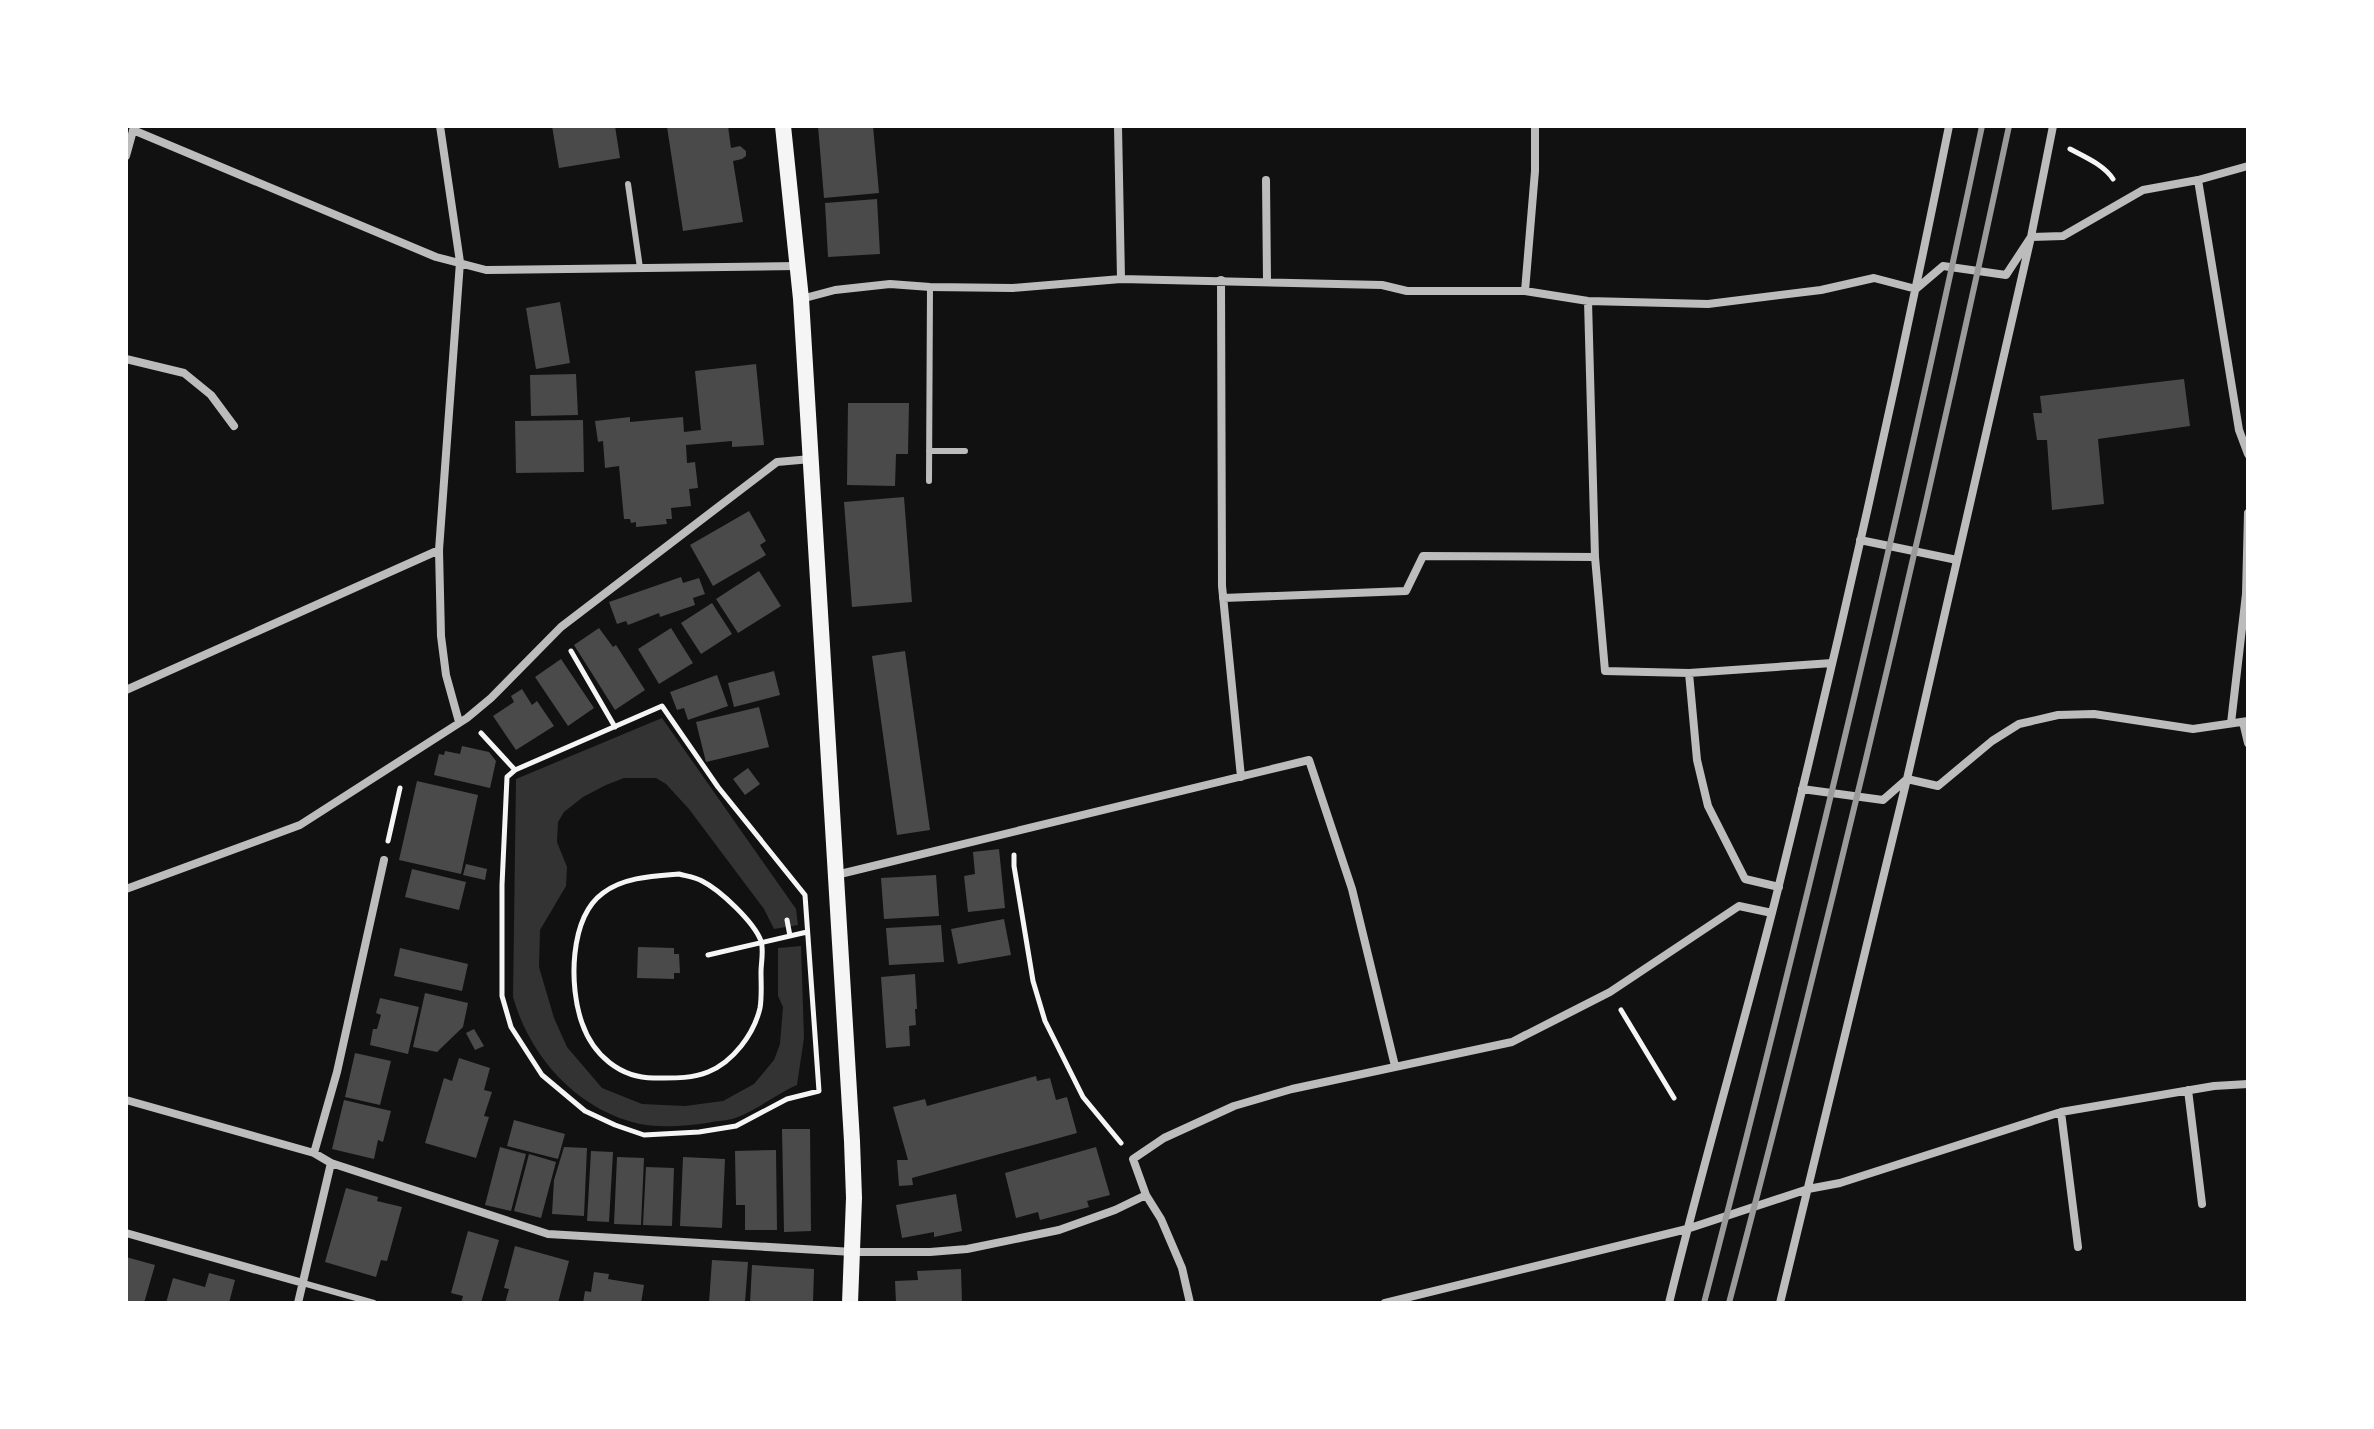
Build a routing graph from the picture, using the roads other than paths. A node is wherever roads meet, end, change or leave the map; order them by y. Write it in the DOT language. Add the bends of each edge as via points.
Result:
graph roads {
  1 [pos="440,126"];
  2 [pos="783,126"];
  3 [pos="1118,126"];
  4 [pos="1535,126"];
  5 [pos="1949,126"];
  6 [pos="2053,126"];
  7 [pos="134,128"];
  8 [pos="126,156"];
  9 [pos="2248,166"];
  10 [pos="1266,180"];
  11 [pos="2198,180"];
  12 [pos="628,184"];
  13 [pos="2031,237"];
  14 [pos="460,262"];
  15 [pos="797,266"];
  16 [pos="640,268"];
  17 [pos="1121,279"];
  18 [pos="1221,280"];
  19 [pos="1267,281"];
  20 [pos="930,287"];
  21 [pos="1916,289"];
  22 [pos="1525,291"];
  23 [pos="801,299"];
  24 [pos="1588,301"];
  25 [pos="126,359"];
  26 [pos="234,426"];
  27 [pos="929,451"];
  28 [pos="965,451"];
  29 [pos="2248,454"];
  30 [pos="811,459"];
  31 [pos="929,481"];
  32 [pos="2248,513"];
  33 [pos="1860,540"];
  34 [pos="439,550"];
  35 [pos="1595,557"];
  36 [pos="1957,560"];
  37 [pos="1223,598"];
  38 [pos="1832,663"];
  39 [pos="1689,673"];
  40 [pos="126,690"];
  41 [pos="463,720"];
  42 [pos="2245,722"];
  43 [pos="2231,723"];
  44 [pos="2248,743"];
  45 [pos="1241,777"];
  46 [pos="1907,779"];
  47 [pos="1802,789"];
  48 [pos="384,860"];
  49 [pos="836,875"];
  50 [pos="1779,887"];
  51 [pos="126,889"];
  52 [pos="1772,913"];
  53 [pos="1395,1066"];
  54 [pos="2248,1084"];
  55 [pos="2188,1090"];
  56 [pos="126,1100"];
  57 [pos="2061,1112"];
  58 [pos="314,1153"];
  59 [pos="331,1163"];
  60 [pos="1808,1189"];
  61 [pos="1146,1195"];
  62 [pos="2202,1204"];
  63 [pos="1687,1229"];
  64 [pos="126,1233"];
  65 [pos="2078,1247"];
  66 [pos="853,1252"];
  67 [pos="303,1283"];
  68 [pos="298,1303"];
  69 [pos="374,1303"];
  70 [pos="850,1303"];
  71 [pos="1190,1303"];
  72 [pos="1385,1303"];
  73 [pos="1669,1303"];
  74 [pos="1780,1303"];
  1 -- 14 [label="street"];
  2 -- 15 [label="main road"];
  3 -- 17 [label="street"];
  4 -- 22 [label="street"];
  5 -- 21 [label="street"];
  6 -- 13 [label="street"];
  7 -- 8 [label="street"];
  7 -- 14 [label="street" via="436,257"];
  9 -- 11 [label="street"];
  10 -- 19 [label="street"];
  11 -- 13 [label="street" via="2143,190 2063,236"];
  11 -- 29 [label="street" via="2239,430"];
  12 -- 16 [label="lane"];
  13 -- 21 [label="street" via="2006,275 1943,266"];
  13 -- 36 [label="street"];
  14 -- 16 [label="street" via="486,270"];
  14 -- 34 [label="street"];
  15 -- 16 [label="street"];
  15 -- 23 [label="main road"];
  17 -- 18 [label="street"];
  17 -- 20 [label="street" via="1013,288"];
  18 -- 19 [label="street"];
  18 -- 37 [label="street"];
  19 -- 22 [label="street" via="1382,285 1407,291"];
  20 -- 23 [label="street" via="890,284"];
  20 -- 27 [label="lane"];
  21 -- 24 [label="street" via="1874,278 1708,304"];
  21 -- 33 [label="street"];
  22 -- 24 [label="street"];
  23 -- 30 [label="main road"];
  24 -- 35 [label="street"];
  25 -- 26 [label="street" via="184,373 211,395"];
  27 -- 28 [label="lane"];
  27 -- 31 [label="lane"];
  30 -- 41 [label="street" via="777,462 559,629"];
  30 -- 49 [label="main road"];
  32 -- 43 [label="street" via="2246,594"];
  33 -- 36 [label="street"];
  33 -- 38 [label="street"];
  34 -- 40 [label="street"];
  34 -- 41 [label="street" via="446,675"];
  35 -- 37 [label="street" via="1423,556 1406,591"];
  35 -- 39 [label="street" via="1605,671"];
  36 -- 46 [label="street"];
  37 -- 45 [label="street"];
  38 -- 39 [label="street"];
  38 -- 47 [label="street"];
  39 -- 50 [label="street" via="1697,760 1708,806 1745,879"];
  41 -- 51 [label="street" via="300,825"];
  42 -- 43 [label="street"];
  42 -- 44 [label="street"];
  43 -- 46 [label="street" via="2193,729 2094,714 2058,715 2019,724 1938,786"];
  45 -- 49 [label="street"];
  45 -- 53 [label="street" via="1309,760 1352,889"];
  46 -- 47 [label="street" via="1883,800"];
  46 -- 60 [label="street"];
  47 -- 50 [label="street"];
  48 -- 58 [label="street"];
  49 -- 66 [label="main road" via="852,1141"];
  50 -- 52 [label="street"];
  52 -- 53 [label="street" via="1739,906 1610,992 1512,1042"];
  52 -- 63 [label="street"];
  53 -- 61 [label="street" via="1234,1106 1164,1138 1133,1159"];
  54 -- 55 [label="street"];
  55 -- 57 [label="street"];
  55 -- 62 [label="street"];
  56 -- 58 [label="street"];
  57 -- 60 [label="street"];
  57 -- 65 [label="street"];
  58 -- 59 [label="street"];
  59 -- 66 [label="street" via="548,1234"];
  59 -- 67 [label="street"];
  60 -- 63 [label="street"];
  60 -- 74 [label="street"];
  61 -- 66 [label="street" via="1059,1230 967,1249"];
  61 -- 71 [label="street" via="1182,1268"];
  63 -- 72 [label="street"];
  63 -- 73 [label="street"];
  64 -- 67 [label="street"];
  66 -- 70 [label="main road"];
  67 -- 68 [label="street"];
  67 -- 69 [label="lane"];
}
